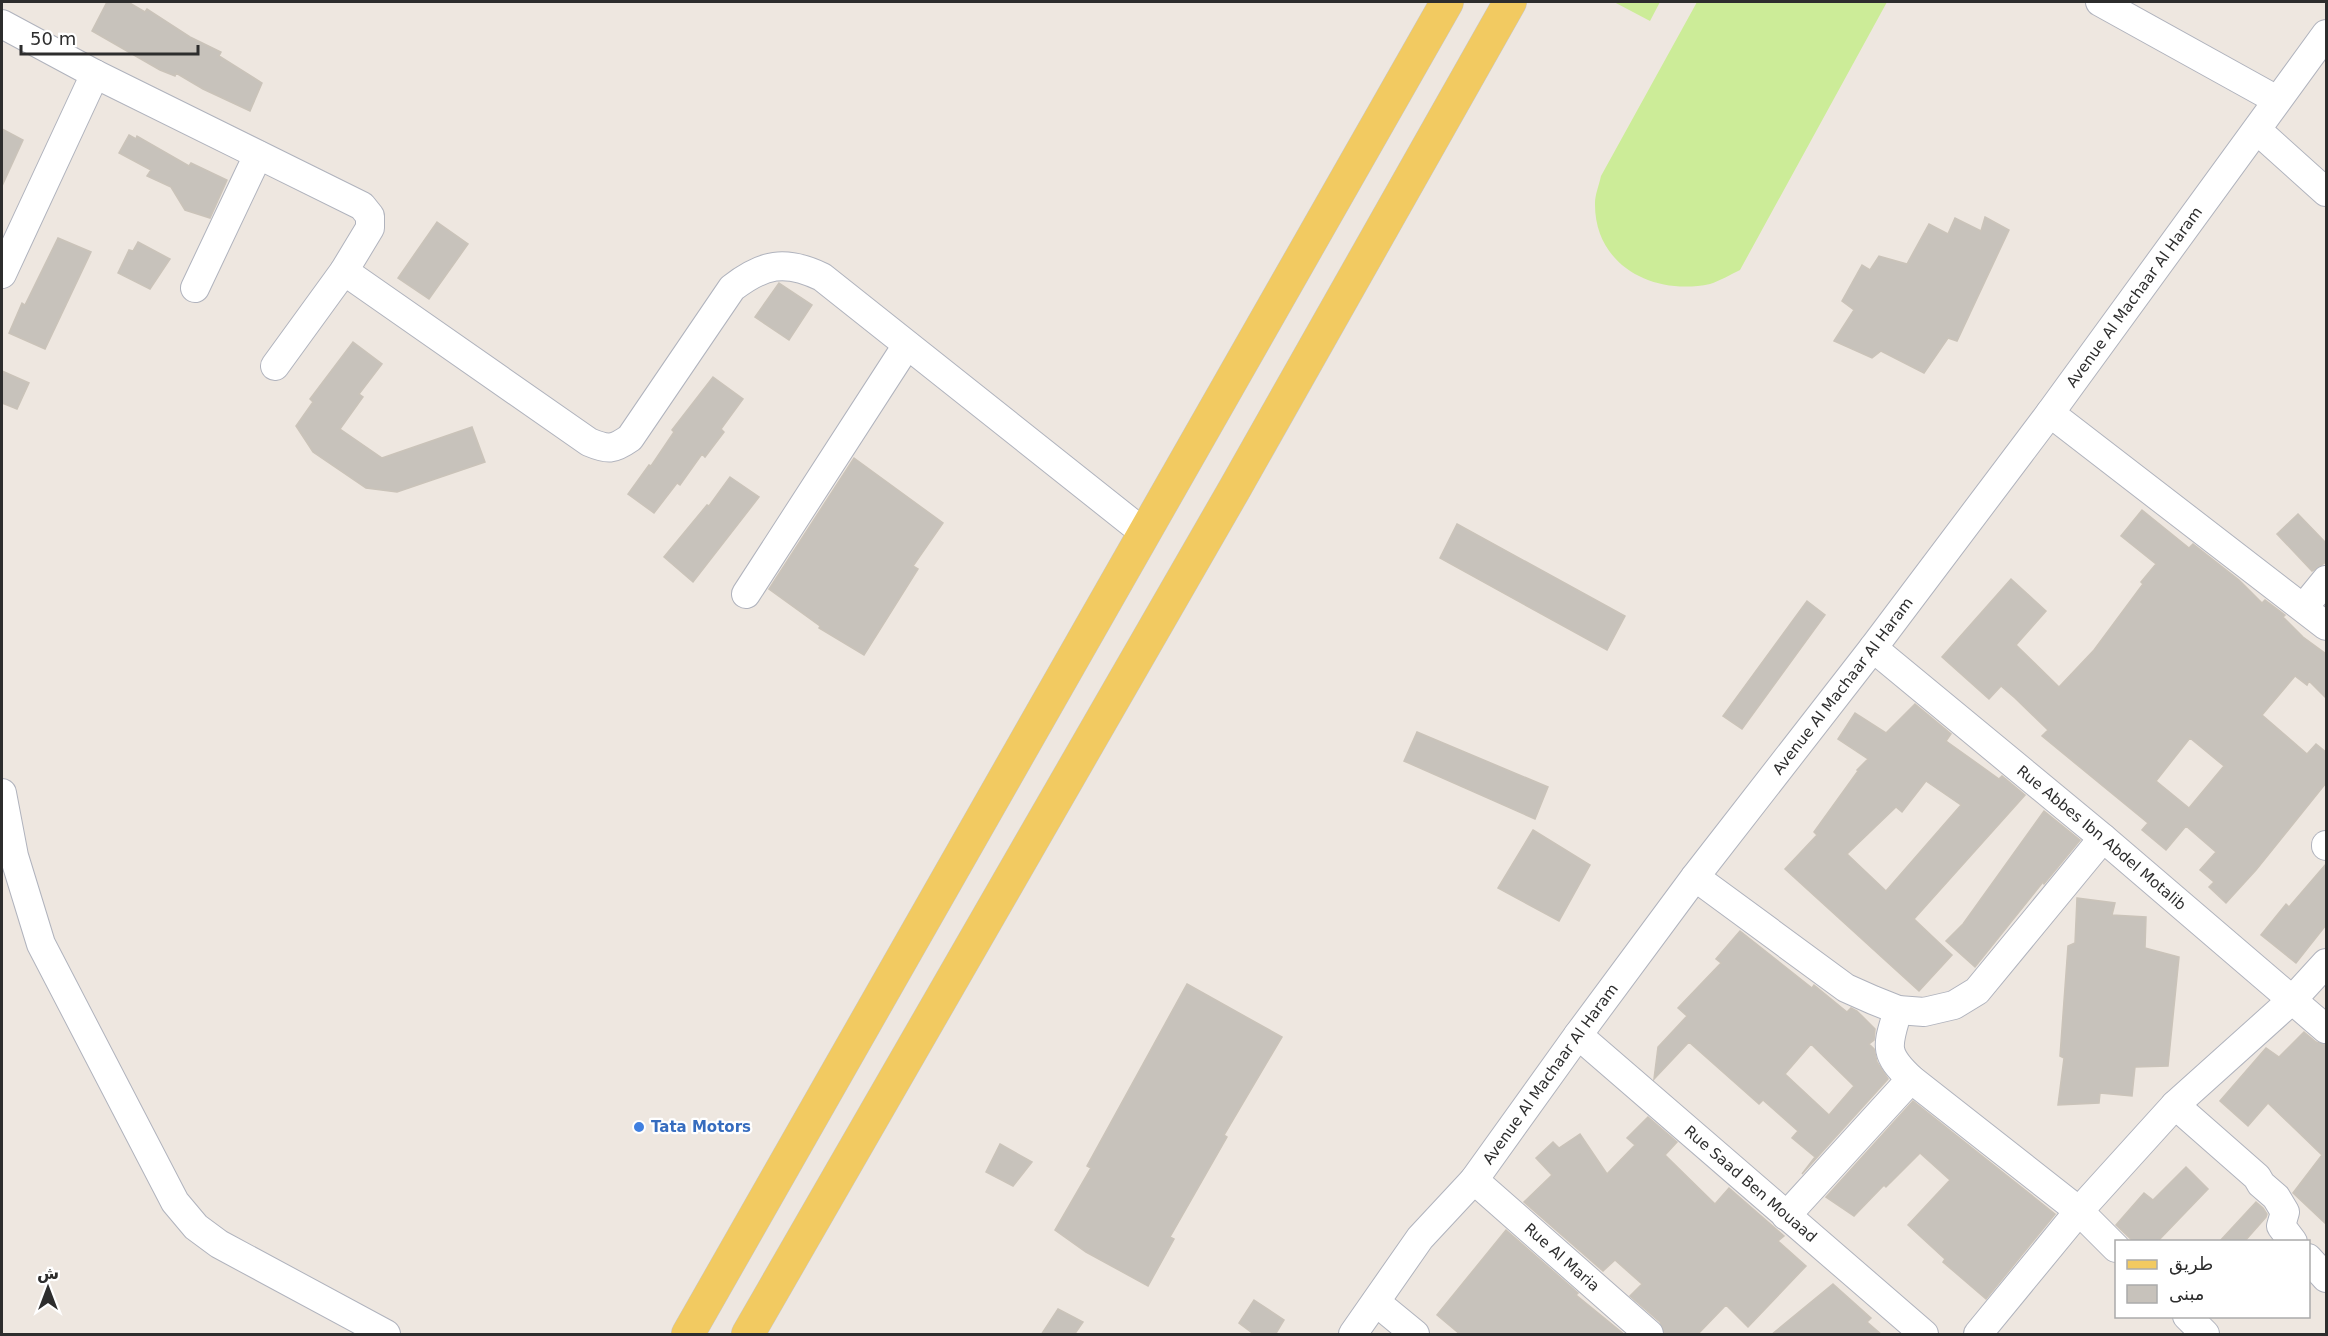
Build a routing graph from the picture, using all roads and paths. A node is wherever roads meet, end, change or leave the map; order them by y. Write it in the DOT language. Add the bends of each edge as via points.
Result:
graph roads {
  1 [pos="1447,2"];
  2 [pos="1510,2"];
  3 [pos="2100,2"];
  4 [pos="2,24"];
  5 [pos="2326,34"];
  6 [pos="95,74"];
  7 [pos="2277,100"];
  8 [pos="2257,130"];
  9 [pos="258,155"];
  10 [pos="2326,192"];
  11 [pos="344,271"];
  12 [pos="2,274"];
  13 [pos="195,288"];
  14 [pos="907,345"];
  15 [pos="275,366"];
  16 [pos="2050,413"];
  17 [pos="1143,532"];
  18 [pos="2326,580"];
  19 [pos="746,594"];
  20 [pos="2304,607"];
  21 [pos="2326,626"];
  22 [pos="1873,648"];
  23 [pos="2,793"];
  24 [pos="2103,838"];
  25 [pos="1695,877"];
  26 [pos="2326,963"];
  27 [pos="2293,999"];
  28 [pos="1898,1010"];
  29 [pos="2326,1029"];
  30 [pos="1578,1035"];
  31 [pos="1911,1079"];
  32 [pos="2175,1105"];
  33 [pos="1474,1180"];
  34 [pos="2079,1211"];
  35 [pos="1786,1216"];
  36 [pos="2292,1240"];
  37 [pos="2115,1247"];
  38 [pos="2310,1260"];
  39 [pos="2326,1278"];
  40 [pos="1376,1302"];
  41 [pos="2188,1318"];
  42 [pos="386,1335"];
  43 [pos="687,1335"];
  44 [pos="748,1335"];
  45 [pos="1353,1335"];
  46 [pos="1415,1335"];
  47 [pos="1649,1335"];
  48 [pos="1924,1335"];
  49 [pos="1978,1335"];
  50 [pos="2205,1335"];
  1 -- 17 [label="main road"];
  2 -- 44 [label="main road"];
  3 -- 7 [label="street"];
  4 -- 6 [label="street"];
  5 -- 7 [label="street, Avenue Al Machaar Al Haram"];
  6 -- 9 [label="street"];
  6 -- 12 [label="street"];
  7 -- 8 [label="street, Avenue Al Machaar Al Haram"];
  8 -- 10 [label="street"];
  8 -- 16 [label="street, Avenue Al Machaar Al Haram"];
  9 -- 11 [label="street" via="362,206 370,216 370,228"];
  9 -- 13 [label="street"];
  11 -- 14 [label="street" via="604,449 618,447 630,438 732,288 765,268 802,267 822,277"];
  11 -- 15 [label="street"];
  14 -- 17 [label="street"];
  14 -- 19 [label="street"];
  16 -- 20 [label="street"];
  16 -- 22 [label="street, Avenue Al Machaar Al Haram"];
  17 -- 43 [label="main road"];
  18 -- 20 [label="street"];
  20 -- 21 [label="street"];
  22 -- 24 [label="street, Rue Abbes Ibn Abdel Motalib"];
  22 -- 25 [label="street, Avenue Al Machaar Al Haram"];
  23 -- 42 [label="street" via="14,856 41,944 175,1202 196,1227 219,1244"];
  24 -- 27 [label="street, Rue Abbes Ibn Abdel Motalib"];
  24 -- 28 [label="street" via="1977,992 1954,1005 1924,1012"];
  25 -- 28 [label="street" via="1846,988"];
  25 -- 30 [label="street, Avenue Al Machaar Al Haram"];
  26 -- 27 [label="street"];
  27 -- 29 [label="street, Rue Abbes Ibn Abdel Motalib"];
  27 -- 32 [label="street"];
  28 -- 31 [label="street" via="1889,1051 1895,1064"];
  30 -- 33 [label="street, Avenue Al Machaar Al Haram"];
  30 -- 35 [label="street, Rue Saad Ben Mouaad"];
  31 -- 34 [label="street"];
  31 -- 35 [label="street"];
  32 -- 34 [label="street"];
  32 -- 36 [label="street" via="2276,1197 2285,1212 2281,1226"];
  33 -- 40 [label="street, Avenue Al Machaar Al Haram" via="1420,1238"];
  33 -- 47 [label="street, Rue Al Maria"];
  34 -- 37 [label="street"];
  34 -- 49 [label="street"];
  35 -- 48 [label="street, Rue Saad Ben Mouaad"];
  38 -- 39 [label="street"];
  40 -- 45 [label="street, Avenue Al Machaar Al Haram"];
  40 -- 46 [label="street"];
  41 -- 50 [label="street"];
}
